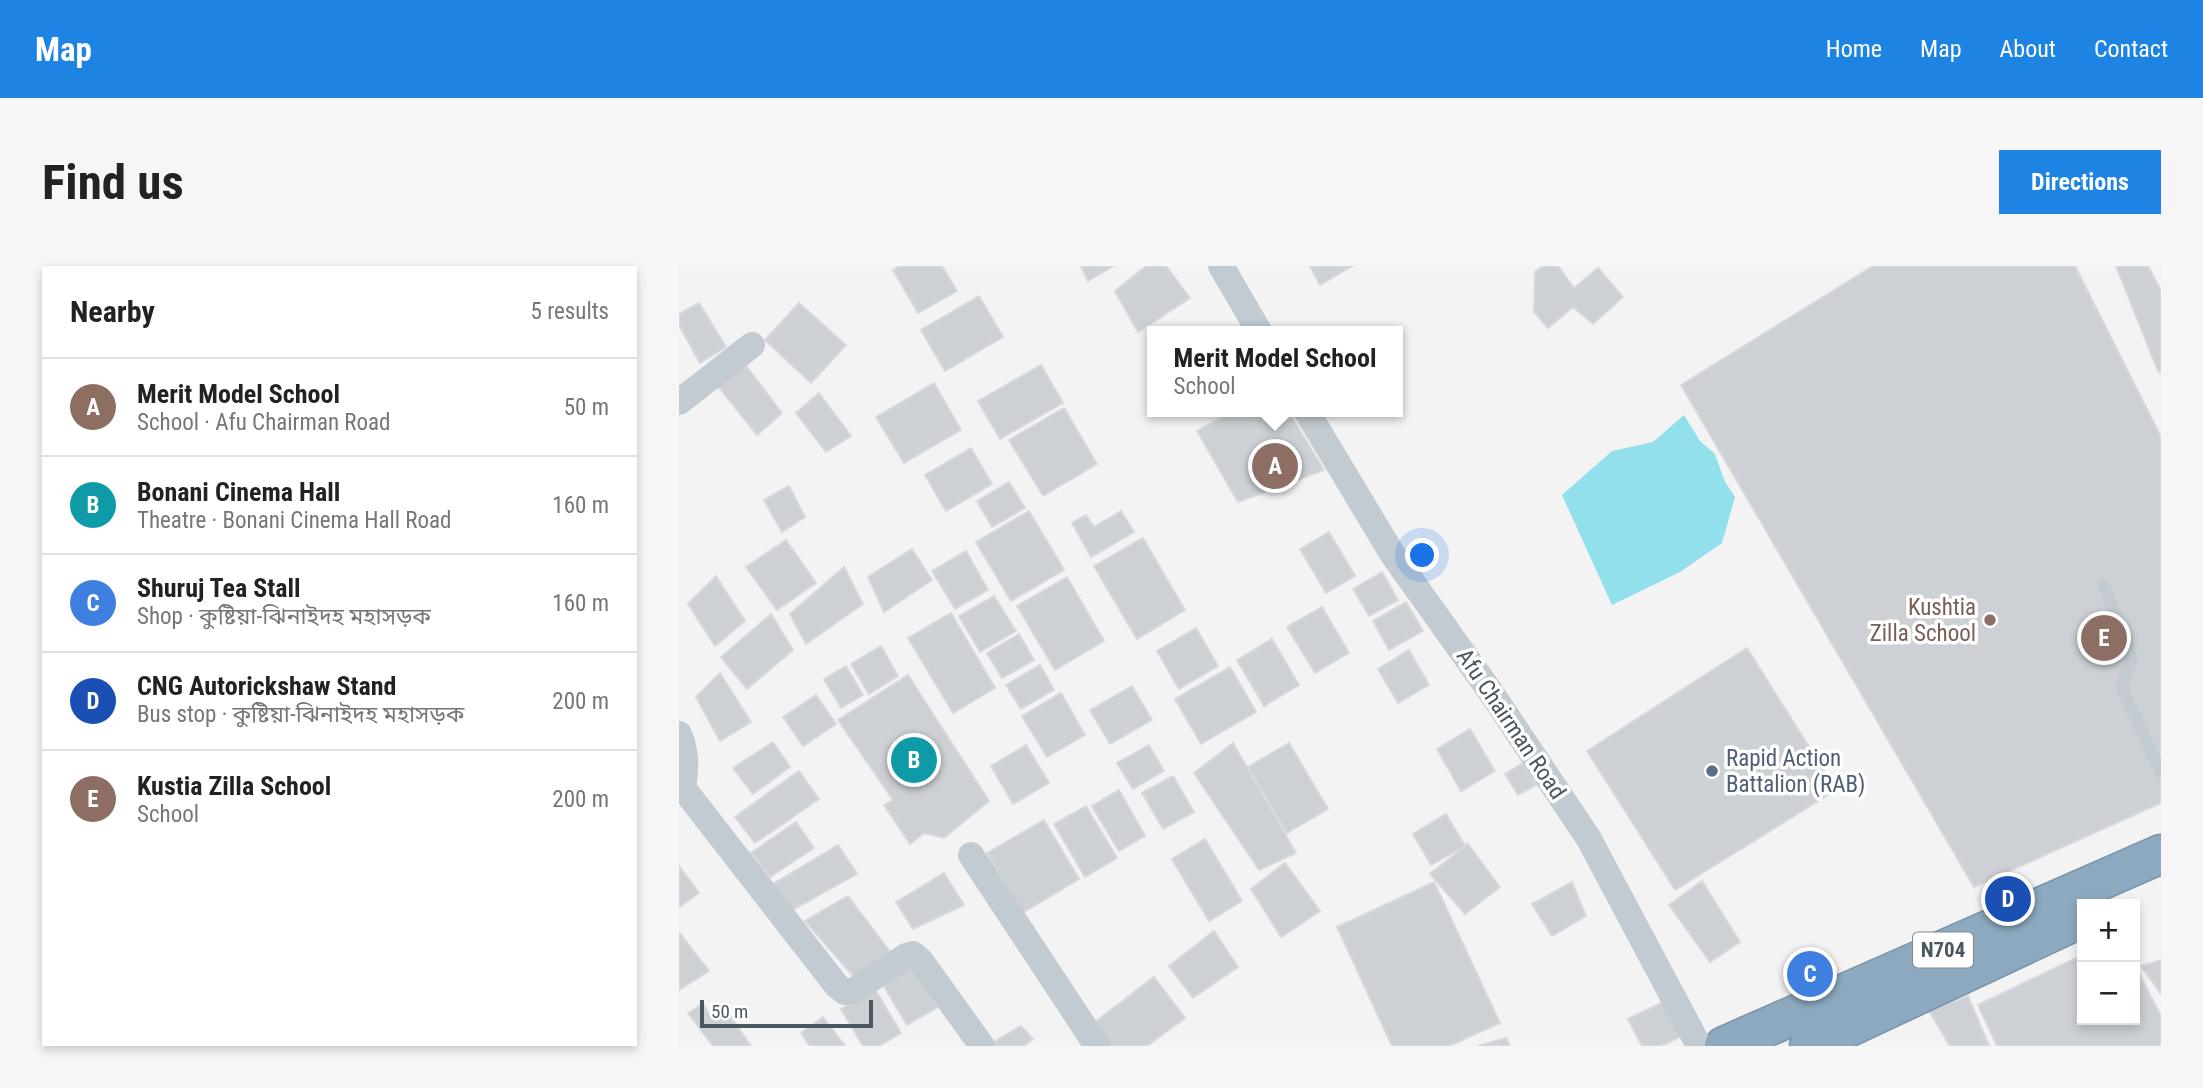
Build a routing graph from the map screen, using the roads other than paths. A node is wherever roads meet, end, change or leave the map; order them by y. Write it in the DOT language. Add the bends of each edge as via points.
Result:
graph roads {
  1 [pos="1221,266"];
  2 [pos="1256,326"];
  3 [pos="752,345"];
  4 [pos="679,402"];
  5 [pos="1310,417"];
  6 [pos="2103,585"];
  7 [pos="679,734"];
  8 [pos="2161,772"];
  9 [pos="2161,854"];
  10 [pos="971,855"];
  11 [pos="2161,882"];
  12 [pos="2124,899"];
  13 [pos="2077,920"];
  14 [pos="982,1046"];
  15 [pos="1097,1046"];
  16 [pos="1699,1046"];
  17 [pos="1724,1046"];
  18 [pos="1809,1046"];
  1 -- 2 [label="street"];
  3 -- 4 [label="street"];
  5 -- 16 [label="street, Afu Chairman Road" via="1393,555 1589,839"];
  6 -- 8 [label="lane" via="2132,656 2122,690"];
  7 -- 14 [label="street" via="687,763 683,788 838,986 853,991 913,954"];
  9 -- 17 [label="highway, N704"];
  10 -- 15 [label="street"];
  11 -- 12 [label="highway"];
  13 -- 18 [label="highway, N704"];
}
